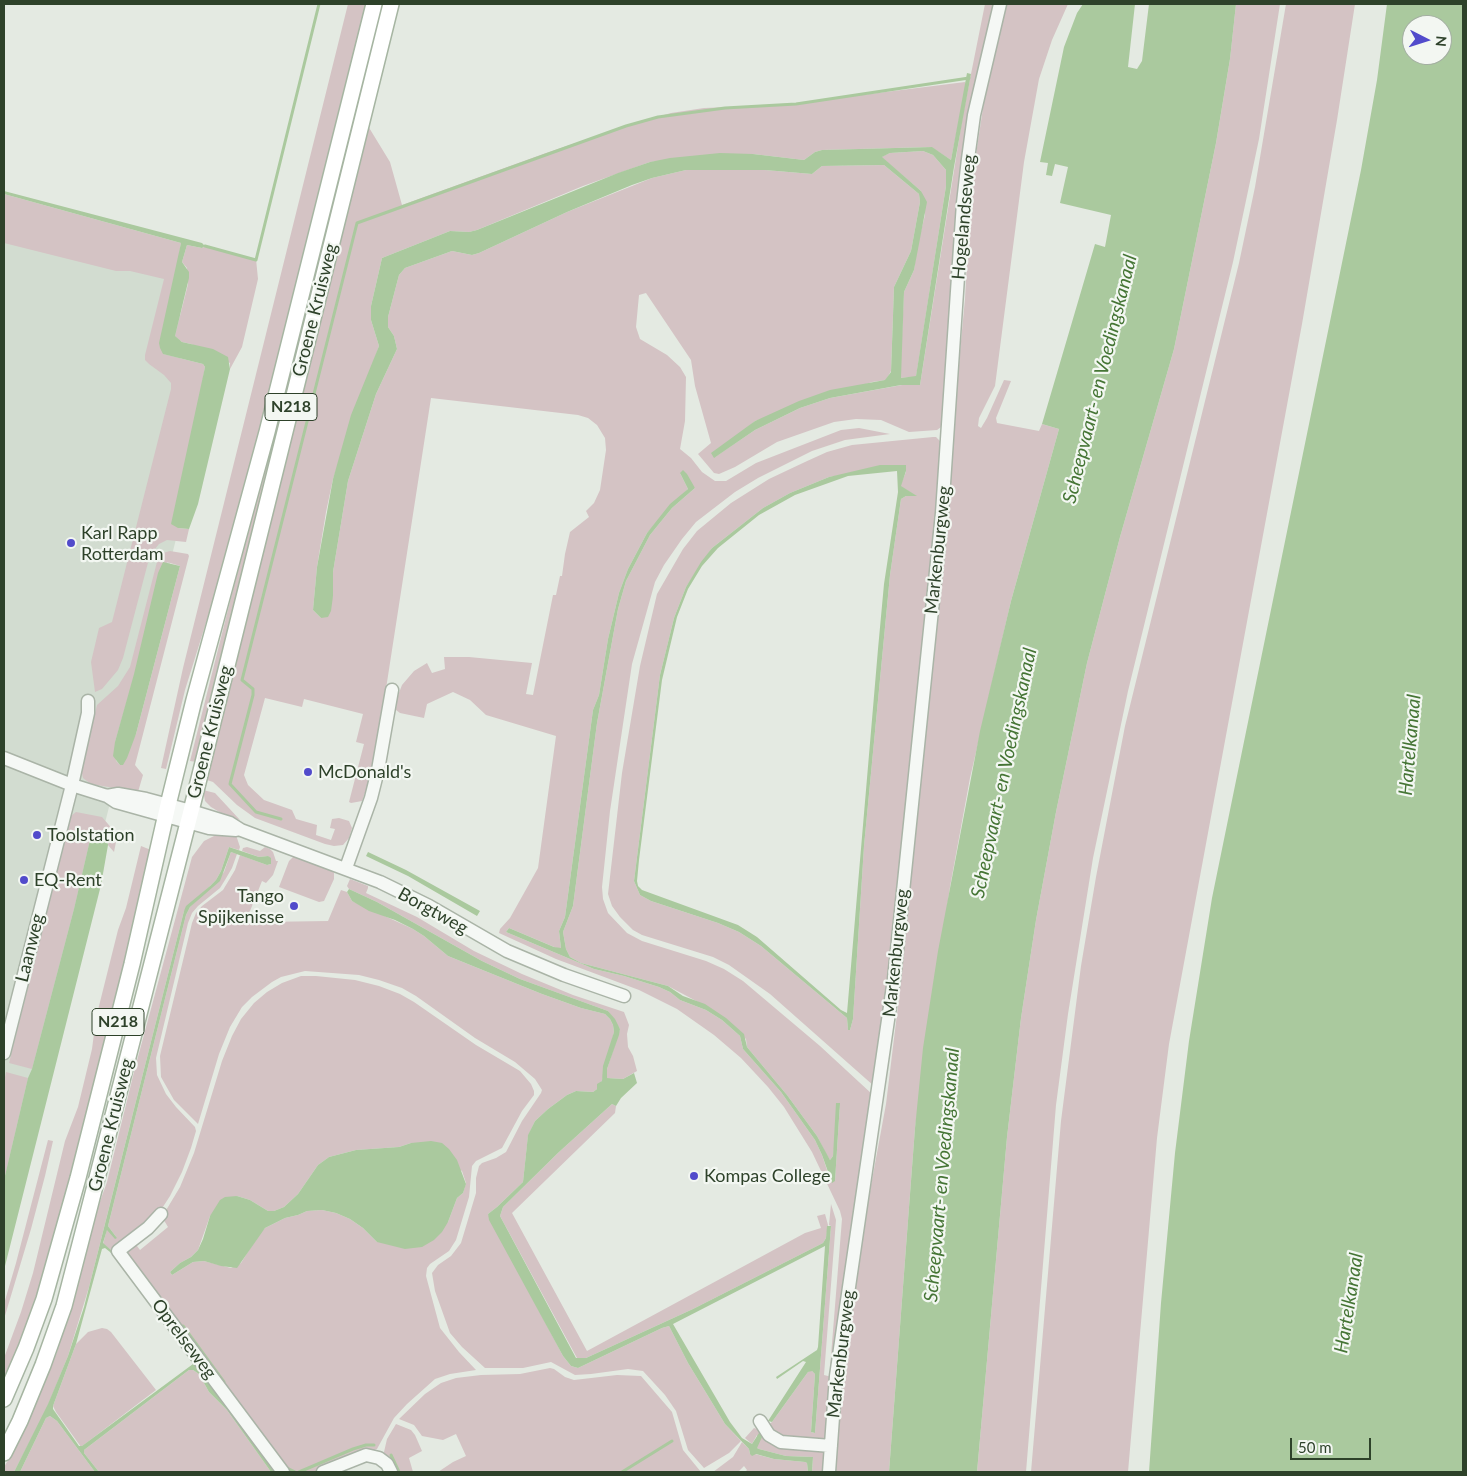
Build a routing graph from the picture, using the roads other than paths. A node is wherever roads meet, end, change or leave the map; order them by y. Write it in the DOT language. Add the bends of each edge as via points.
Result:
graph roads {
  1 [pos="374,4"];
  2 [pos="391,4"];
  3 [pos="1000,4"];
  4 [pos="949,432"];
  5 [pos="392,690"];
  6 [pos="88,701"];
  7 [pos="4,758"];
  8 [pos="72,785"];
  9 [pos="166,811"];
  10 [pos="190,817"];
  11 [pos="346,868"];
  12 [pos="624,996"];
  13 [pos="4,1052"];
  14 [pos="161,1214"];
  15 [pos="4,1399"];
  16 [pos="760,1421"];
  17 [pos="831,1446"];
  18 [pos="4,1453"];
  19 [pos="283,1472"];
  20 [pos="323,1472"];
  21 [pos="392,1472"];
  22 [pos="829,1472"];
  1 -- 9 [label="main road, Groene Kruisweg / N218" via="268,432"];
  2 -- 10 [label="main road, Groene Kruisweg / N218"];
  3 -- 4 [label="street, Hogelandseweg" via="974,115 968,159"];
  4 -- 17 [label="street, Markenburgweg" via="894,979 836,1376"];
  5 -- 11 [label="street" via="371,798"];
  6 -- 8 [label="street, Laanweg"];
  7 -- 8 [label="street, Borgtweg"];
  8 -- 9 [label="street, Borgtweg" via="116,802"];
  8 -- 13 [label="street, Laanweg"];
  9 -- 10 [label="street, Borgtweg"];
  9 -- 15 [label="main road, Groene Kruisweg / N218" via="132,964 56,1260 26,1348"];
  10 -- 11 [label="street, Borgtweg" via="230,823 241,830"];
  10 -- 18 [label="main road, Groene Kruisweg / N218" via="64,1306 44,1365"];
  11 -- 12 [label="street, Borgtweg" via="429,906 507,951"];
  14 -- 19 [label="street, Oprelseweg" via="118,1251"];
  16 -- 17 [label="street" via="769,1435 781,1442"];
  17 -- 22 [label="street, Markenburgweg"];
  20 -- 21 [label="street" via="366,1455 379,1458"];
}
